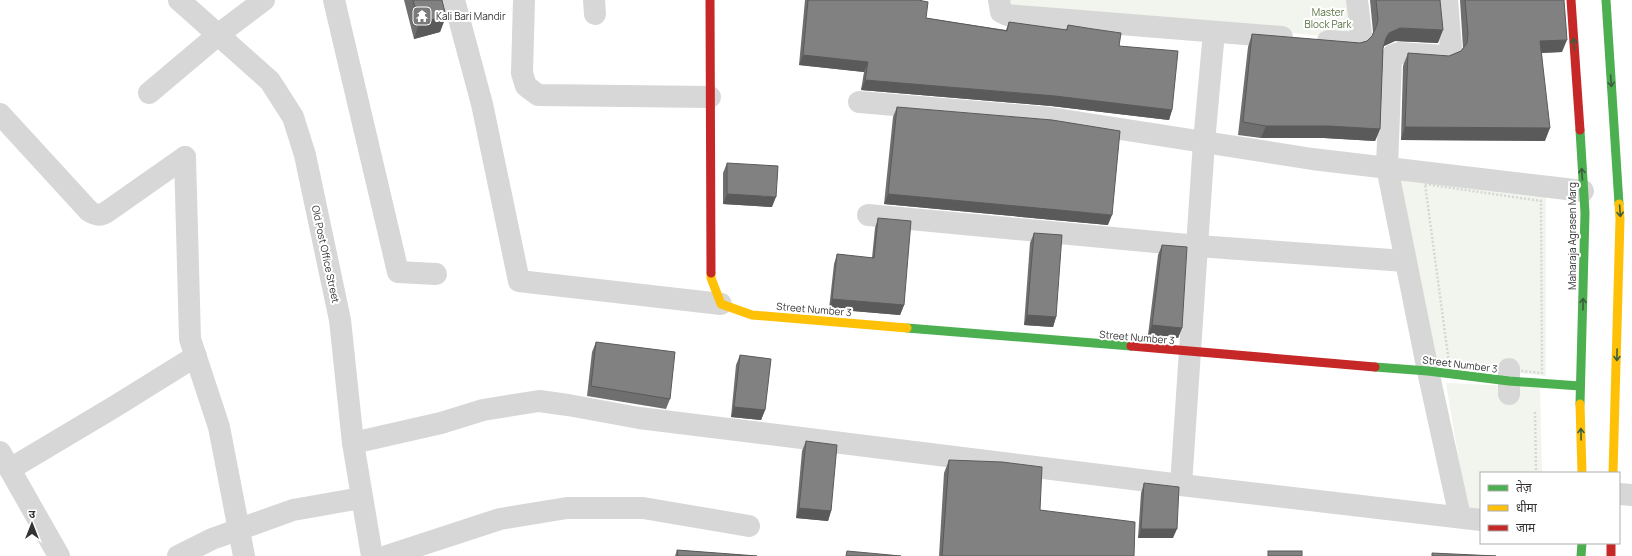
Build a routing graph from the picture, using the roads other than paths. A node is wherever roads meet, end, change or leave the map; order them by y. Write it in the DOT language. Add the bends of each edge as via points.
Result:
graph roads {
  1 [pos="179,0"];
  2 [pos="264,0"];
  3 [pos="334,0"];
  4 [pos="454,0"];
  5 [pos="524,0"];
  6 [pos="710,0"];
  7 [pos="1000,0"];
  8 [pos="1357,0"];
  9 [pos="1447,0"];
  10 [pos="1571,0"];
  11 [pos="1606,0"];
  12 [pos="1214,32"];
  13 [pos="219,34"];
  14 [pos="149,93"];
  15 [pos="710,97"];
  16 [pos="859,102"];
  17 [pos="0,114"];
  18 [pos="1204,142"];
  19 [pos="1386,167"];
  20 [pos="1584,191"];
  21 [pos="868,215"];
  22 [pos="1198,246"];
  23 [pos="1405,261"];
  24 [pos="436,274"];
  25 [pos="721,304"];
  26 [pos="1190,352"];
  27 [pos="196,356"];
  28 [pos="1428,371"];
  29 [pos="1580,386"];
  30 [pos="352,444"];
  31 [pos="5,461"];
  32 [pos="1582,472"];
  33 [pos="1613,472"];
  34 [pos="1181,485"];
  35 [pos="1620,494"];
  36 [pos="1632,495"];
  37 [pos="361,498"];
  38 [pos="1471,518"];
  39 [pos="749,526"];
  40 [pos="239,529"];
  41 [pos="1582,544"];
  42 [pos="1611,544"];
  43 [pos="59,556"];
  44 [pos="178,556"];
  45 [pos="244,556"];
  46 [pos="372,556"];
  47 [pos="387,556"];
  48 [pos="1581,556"];
  49 [pos="1611,556"];
  1 -- 13 [label="street, Old Post Office Street"];
  2 -- 13 [label="street"];
  3 -- 24 [label="street" via="398,272"];
  4 -- 25 [label="street" via="482,104 519,281"];
  5 -- 15 [label="street" via="522,73 526,86 538,95"];
  6 -- 15 [label="street"];
  7 -- 12 [label="street" via="1001,12 1006,15"];
  8 -- 12 [label="street" via="1360,33 1356,43"];
  9 -- 19 [label="street" via="1450,53 1445,56 1398,53 1393,55"];
  20 -- 10 [label="street, Maharaja Agrasen Marg, one-way"];
  11 -- 33 [label="street, one-way" via="1620,219 1614,336"];
  12 -- 18 [label="street"];
  13 -- 14 [label="street"];
  13 -- 30 [label="street, Old Post Office Street" via="270,81 293,116 305,155 340,320"];
  15 -- 25 [label="street" via="711,278"];
  16 -- 18 [label="street" via="1050,118"];
  17 -- 27 [label="street" via="89,212 96,215 102,215 185,158 190,339"];
  18 -- 19 [label="street"];
  18 -- 22 [label="street"];
  19 -- 20 [label="street"];
  19 -- 23 [label="street"];
  29 -- 20 [label="street, Maharaja Agrasen Marg, one-way" via="1586,335"];
  21 -- 22 [label="street"];
  22 -- 23 [label="street"];
  22 -- 26 [label="street"];
  23 -- 28 [label="street"];
  25 -- 26 [label="street, Street Number 3" via="752,315"];
  26 -- 28 [label="street, Street Number 3"];
  26 -- 34 [label="street"];
  27 -- 31 [label="street" via="114,408"];
  27 -- 40 [label="street" via="219,427"];
  28 -- 29 [label="street, Street Number 3" via="1509,382"];
  28 -- 38 [label="street"];
  32 -- 29 [label="street, Maharaja Agrasen Marg, one-way"];
  30 -- 34 [label="street" via="441,423 483,410 539,402 639,418"];
  30 -- 37 [label="street, Old Post Office Street"];
  31 -- 43 [label="street"];
  34 -- 38 [label="street"];
  35 -- 36 [label="street"];
  37 -- 40 [label="street" via="293,510"];
  37 -- 46 [label="street, Old Post Office Street"];
  39 -- 47 [label="street" via="643,508 567,508 500,519"];
  40 -- 44 [label="street"];
  40 -- 45 [label="street"];
  41 -- 48 [label="street"];
  42 -- 49 [label="street"];
}
